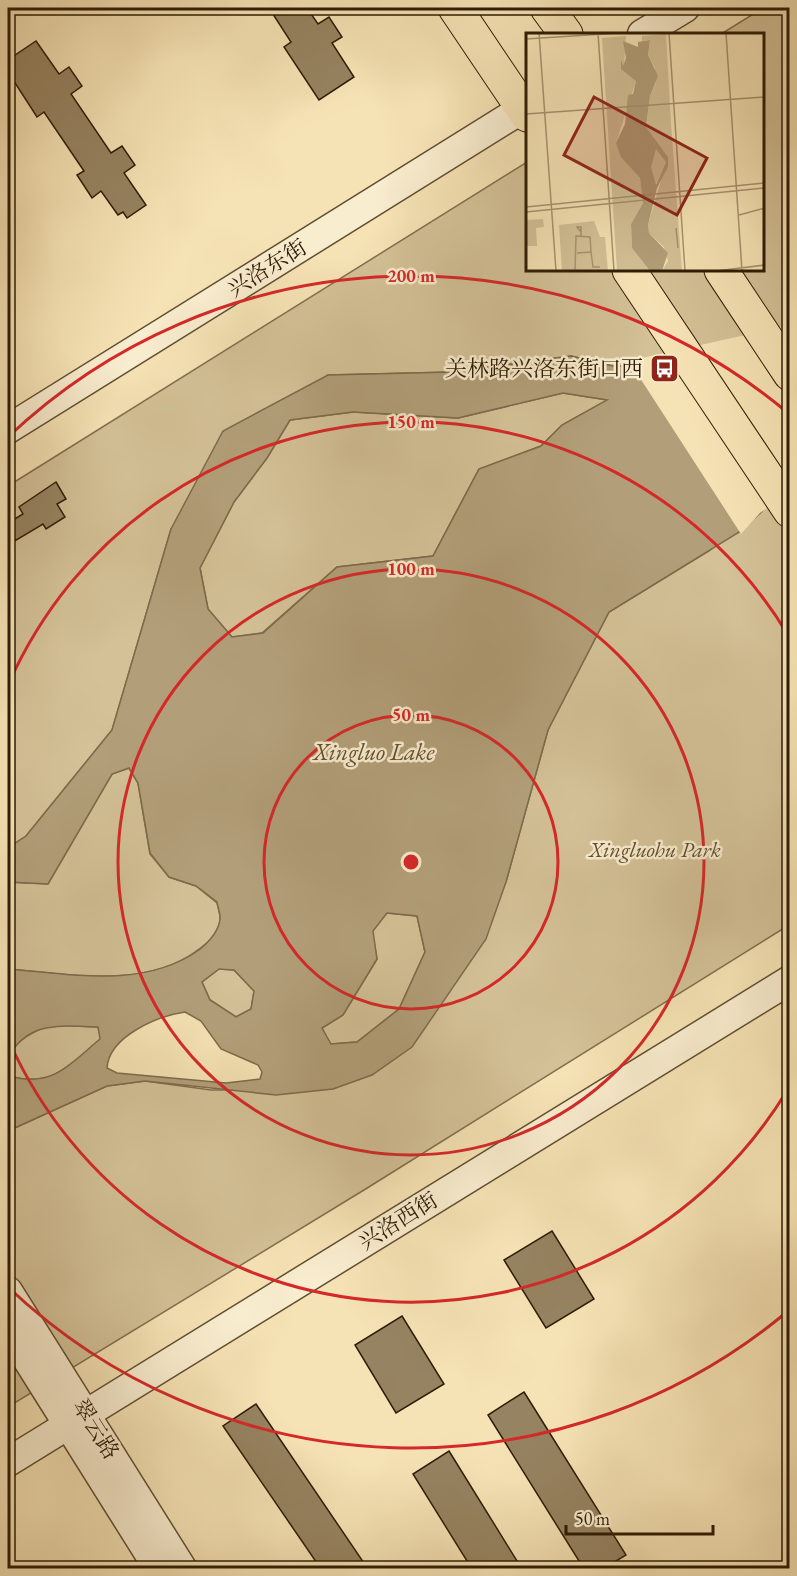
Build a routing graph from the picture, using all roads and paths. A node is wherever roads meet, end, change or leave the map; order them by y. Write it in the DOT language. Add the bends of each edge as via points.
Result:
graph roads {
  1 [pos="455,8"];
  2 [pos="547,8"];
  3 [pos="662,8"];
  4 [pos="685,8"];
  5 [pos="565,33"];
  6 [pos="621,33"];
  7 [pos="644,33"];
  8 [pos="523,103"];
  9 [pos="630,272"];
  10 [pos="725,276"];
  11 [pos="789,374"];
  12 [pos="8,410"];
  13 [pos="8,429"];
  14 [pos="789,511"];
  15 [pos="789,961"];
  16 [pos="789,980"];
  17 [pos="8,1291"];
  18 [pos="8,1329"];
  19 [pos="73,1412"];
  20 [pos="8,1443"];
  21 [pos="8,1462"];
  22 [pos="158,1569"];
  23 [pos="182,1569"];
  1 -- 8 [label="main road"];
  2 -- 5 [label="main road"];
  3 -- 6 [label="street"];
  4 -- 7 [label="street"];
  8 -- 12 [label="street, 兴洛东街"];
  8 -- 13 [label="street, 兴洛东街"];
  9 -- 14 [label="main road"];
  10 -- 11 [label="main road"];
  15 -- 19 [label="street, 兴洛西街"];
  16 -- 19 [label="street, 兴洛西街"];
  17 -- 19 [label="street, 翠云路"];
  18 -- 19 [label="street, 翠云路"];
  19 -- 20 [label="street, 兴洛西街"];
  19 -- 21 [label="street, 兴洛西街"];
  19 -- 22 [label="street, 翠云路"];
  19 -- 23 [label="street, 翠云路"];
}
